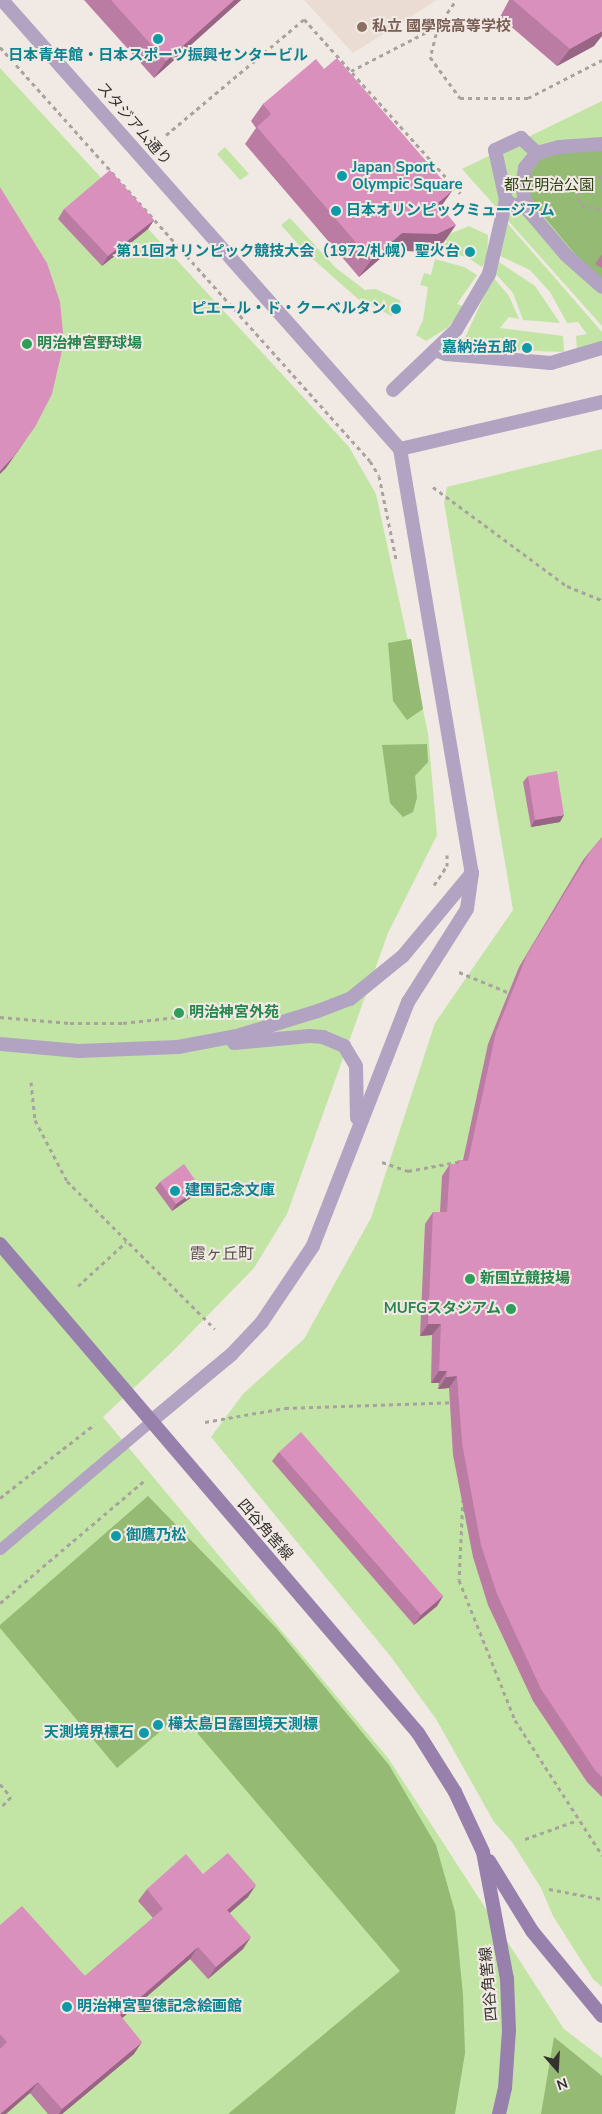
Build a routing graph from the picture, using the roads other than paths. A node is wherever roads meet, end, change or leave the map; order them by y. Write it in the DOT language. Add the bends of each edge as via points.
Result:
graph roads {
  1 [pos="2,0"];
  2 [pos="602,144"];
  3 [pos="537,153"];
  4 [pos="506,200"];
  5 [pos="526,202"];
  6 [pos="602,287"];
  7 [pos="602,348"];
  8 [pos="435,350"];
  9 [pos="393,390"];
  10 [pos="602,402"];
  11 [pos="400,450"];
  12 [pos="472,873"];
  13 [pos="0,1044"];
  14 [pos="178,1047"];
  15 [pos="357,1132"];
  16 [pos="0,1244"];
  17 [pos="150,1422"];
  18 [pos="0,1549"];
  19 [pos="484,1852"];
  20 [pos="602,2016"];
  21 [pos="499,2114"];
  1 -- 11 [label="street, スタジアム通り"];
  2 -- 3 [label="street"];
  3 -- 4 [label="street" via="520,138 495,150"];
  3 -- 5 [label="street" via="525,168 522,188"];
  4 -- 5 [label="street" via="514,206"];
  4 -- 8 [label="street" via="489,274 456,330"];
  5 -- 6 [label="street" via="527,209 566,255"];
  7 -- 8 [label="street" via="551,363 446,354"];
  8 -- 9 [label="street"];
  10 -- 11 [label="street"];
  11 -- 12 [label="street"];
  12 -- 14 [label="street" via="403,956 350,999 270,1027"];
  12 -- 15 [label="street" via="467,910 408,1002"];
  13 -- 14 [label="street" via="79,1051"];
  14 -- 15 [label="street" via="310,1036 334,1041 347,1050 356,1066"];
  15 -- 17 [label="street" via="317,1237 291,1282 262,1322 232,1354"];
  16 -- 17 [label="main road, 四谷角筈線"];
  17 -- 18 [label="lane"];
  17 -- 19 [label="main road, 四谷角筈線" via="418,1733 455,1792"];
  19 -- 20 [label="main road, 四谷角筈線" via="532,1931"];
  19 -- 21 [label="main road, 四谷角筈線" via="508,1979 509,2030 505,2088"];
}
